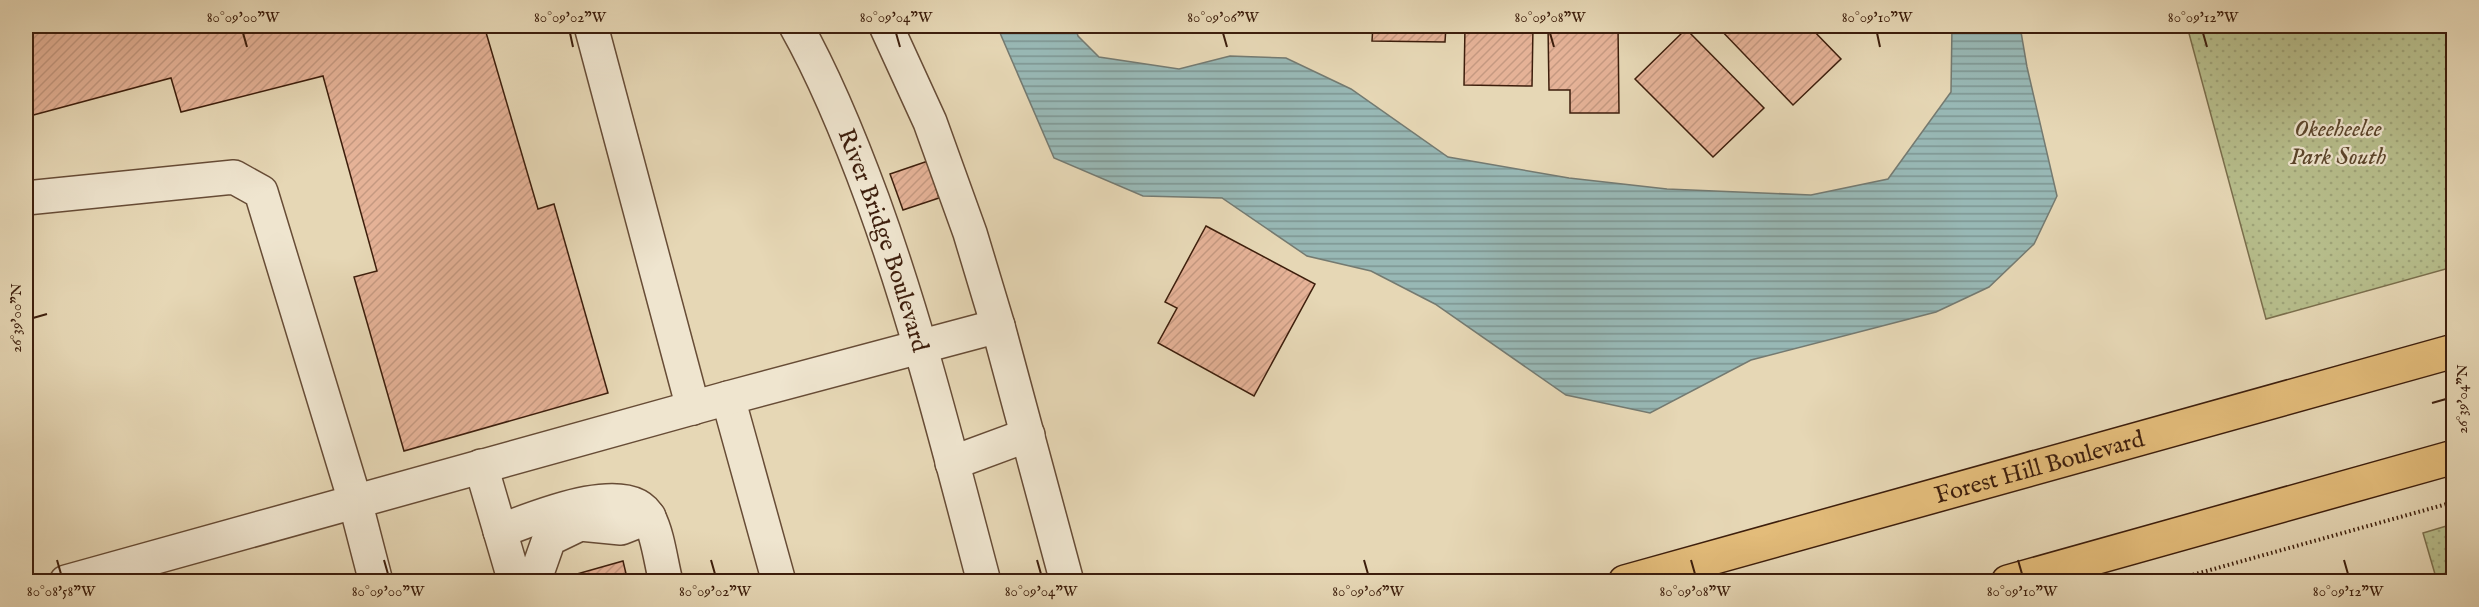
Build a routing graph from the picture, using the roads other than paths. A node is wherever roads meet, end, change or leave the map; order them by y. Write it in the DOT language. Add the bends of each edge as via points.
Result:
graph roads {
  1 [pos="591,26"];
  2 [pos="795,26"];
  3 [pos="886,26"];
  4 [pos="26,198"];
  5 [pos="998,326"];
  6 [pos="920,346"];
  7 [pos="2454,351"];
  8 [pos="728,398"];
  9 [pos="693,408"];
  10 [pos="1028,435"];
  11 [pos="2454,457"];
  12 [pos="952,463"];
  13 [pos="481,466"];
  14 [pos="355,501"];
  15 [pos="649,517"];
  16 [pos="501,531"];
  17 [pos="139,572"];
  18 [pos="376,581"];
  19 [pos="66,582"];
  20 [pos="515,582"];
  21 [pos="537,582"];
  22 [pos="666,582"];
  23 [pos="779,582"];
  24 [pos="984,582"];
  25 [pos="1068,582"];
  26 [pos="1625,582"];
  27 [pos="2008,582"];
  1 -- 9 [label="street"];
  2 -- 6 [label="street, River Bridge Boulevard" via="855,152 894,258"];
  3 -- 5 [label="street" via="930,122"];
  4 -- 14 [label="street" via="234,177 261,192"];
  5 -- 6 [label="street"];
  5 -- 10 [label="street"];
  6 -- 8 [label="street"];
  6 -- 12 [label="street, River Bridge Boulevard"];
  7 -- 26 [label="main road, Forest Hill Boulevard"];
  8 -- 9 [label="street"];
  8 -- 23 [label="street"];
  9 -- 13 [label="street"];
  10 -- 12 [label="street"];
  10 -- 25 [label="street"];
  11 -- 27 [label="main road"];
  12 -- 24 [label="street, River Bridge Boulevard"];
  13 -- 14 [label="street"];
  13 -- 16 [label="street"];
  14 -- 17 [label="street"];
  14 -- 18 [label="street"];
  15 -- 16 [label="street" via="629,504 598,501 568,506"];
  15 -- 21 [label="street" via="621,528 580,524 549,539"];
  15 -- 22 [label="street"];
  16 -- 20 [label="street"];
  17 -- 19 [label="street"];
}
